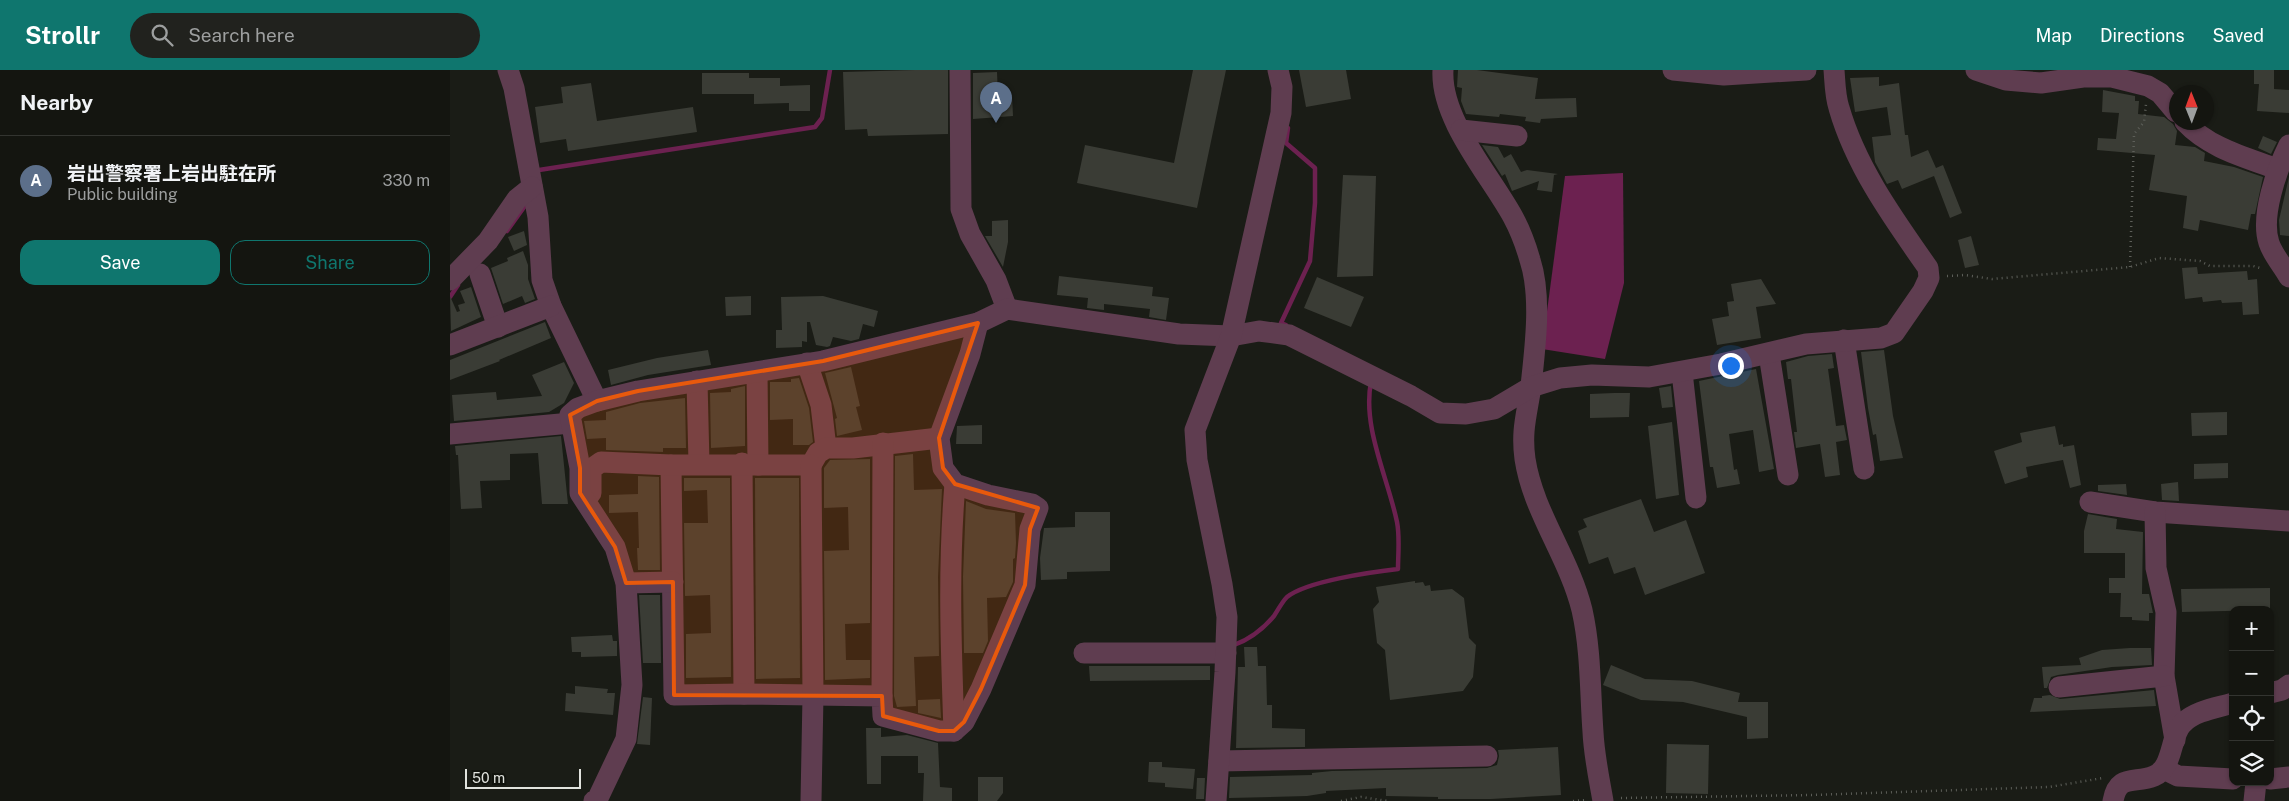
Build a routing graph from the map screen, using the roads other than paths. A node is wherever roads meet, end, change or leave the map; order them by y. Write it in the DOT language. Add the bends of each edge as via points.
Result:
graph roads {
  1 [pos="508,70"];
  2 [pos="960,70"];
  3 [pos="1278,70"];
  4 [pos="1443,70"];
  5 [pos="1673,70"];
  6 [pos="1806,70"];
  7 [pos="1834,70"];
  8 [pos="1976,70"];
  9 [pos="2169,104"];
  10 [pos="1461,130"];
  11 [pos="2192,130"];
  12 [pos="1518,136"];
  13 [pos="2289,145"];
  14 [pos="2277,169"];
  15 [pos="532,187"];
  16 [pos="480,274"];
  17 [pos="2289,276"];
  18 [pos="450,280"];
  19 [pos="551,306"];
  20 [pos="1007,309"];
  21 [pos="978,323"];
  22 [pos="498,327"];
  23 [pos="1231,336"];
  24 [pos="1844,340"];
  25 [pos="450,344"];
  26 [pos="1769,354"];
  27 [pos="807,363"];
  28 [pos="756,372"];
  29 [pos="1682,372"];
  30 [pos="697,381"];
  31 [pos="1531,387"];
  32 [pos="597,401"];
  33 [pos="571,423"];
  34 [pos="450,434"];
  35 [pos="939,438"];
  36 [pos="883,443"];
  37 [pos="826,448"];
  38 [pos="699,464"];
  39 [pos="750,464"];
  40 [pos="671,465"];
  41 [pos="811,465"];
  42 [pos="1864,469"];
  43 [pos="1788,475"];
  44 [pos="955,484"];
  45 [pos="1696,498"];
  46 [pos="2090,502"];
  47 [pos="591,510"];
  48 [pos="2155,512"];
  49 [pos="2289,521"];
  50 [pos="673,582"];
  51 [pos="626,583"];
  52 [pos="1084,653"];
  53 [pos="1226,653"];
  54 [pos="2164,676"];
  55 [pos="2289,685"];
  56 [pos="2059,687"];
  57 [pos="2274,692"];
  58 [pos="744,694"];
  59 [pos="813,696"];
  60 [pos="882,696"];
  61 [pos="2229,704"];
  62 [pos="954,731"];
  63 [pos="2175,740"];
  64 [pos="1487,756"];
  65 [pos="1219,762"];
  66 [pos="2164,769"];
  67 [pos="2289,778"];
  68 [pos="2274,779"];
  69 [pos="2229,780"];
  70 [pos="2256,786"];
  71 [pos="1602,800"];
  72 [pos="594,801"];
  73 [pos="811,801"];
  74 [pos="1216,801"];
  75 [pos="2113,801"];
  76 [pos="2254,801"];
  1 -- 15 [label="street"];
  2 -- 20 [label="street" via="961,208 970,234 996,280"];
  3 -- 23 [label="street" via="1282,87 1281,113"];
  4 -- 10 [label="street" via="1447,106"];
  5 -- 6 [label="street" via="1724,75"];
  7 -- 24 [label="street" via="1838,107 1850,138 1876,192 1928,268 1929,278 1894,333 1881,338"];
  8 -- 9 [label="street" via="2006,80 2040,83 2112,77 2148,86"];
  10 -- 12 [label="street"];
  10 -- 31 [label="street" via="1514,218 1530,261 1537,299"];
  11 -- 14 [label="street" via="2212,144"];
  13 -- 14 [label="street"];
  14 -- 17 [label="street" via="2266,224 2269,244"];
  15 -- 18 [label="street" via="517,199 488,241"];
  15 -- 19 [label="street" via="538,217 542,280"];
  16 -- 22 [label="street"];
  19 -- 22 [label="street"];
  19 -- 32 [label="street"];
  20 -- 21 [label="street"];
  20 -- 23 [label="street" via="1178,334"];
  21 -- 27 [label="street"];
  21 -- 35 [label="street"];
  22 -- 25 [label="street"];
  23 -- 31 [label="street" via="1259,331 1289,335 1440,413 1466,414 1494,409"];
  23 -- 53 [label="street" via="1195,430 1201,484 1227,617"];
  24 -- 26 [label="street" via="1806,344"];
  24 -- 42 [label="street"];
  26 -- 29 [label="street"];
  26 -- 43 [label="street"];
  27 -- 28 [label="street"];
  27 -- 37 [label="street" via="821,405"];
  28 -- 30 [label="street"];
  28 -- 39 [label="street"];
  29 -- 31 [label="street" via="1649,377 1576,376"];
  29 -- 45 [label="street"];
  30 -- 32 [label="street"];
  30 -- 38 [label="street"];
  31 -- 71 [label="street" via="1523,422 1525,461 1535,496 1571,574 1582,609 1589,645 1593,735"];
  32 -- 33 [label="street" via="578,408 570,415"];
  33 -- 34 [label="street"];
  33 -- 47 [label="street" via="580,468 580,493"];
  35 -- 36 [label="street"];
  35 -- 44 [label="street" via="943,468"];
  36 -- 37 [label="street"];
  36 -- 60 [label="street"];
  37 -- 41 [label="street" via="818,453"];
  38 -- 39 [label="street"];
  38 -- 40 [label="street"];
  39 -- 41 [label="street"];
  39 -- 58 [label="street"];
  40 -- 47 [label="street" via="601,462 591,469"];
  40 -- 50 [label="street"];
  41 -- 59 [label="street"];
  44 -- 62 [label="street" via="950,533"];
  44 -- 62 [label="street" via="1038,508 1030,528 1026,585 981,689 964,722"];
  46 -- 48 [label="street"];
  47 -- 51 [label="street" via="615,547"];
  48 -- 49 [label="street"];
  48 -- 54 [label="street" via="2156,568 2166,612"];
  50 -- 51 [label="street"];
  50 -- 58 [label="street" via="674,695"];
  51 -- 72 [label="street" via="632,685 626,739"];
  52 -- 53 [label="street"];
  53 -- 65 [label="street"];
  54 -- 56 [label="street"];
  54 -- 63 [label="street"];
  55 -- 57 [label="street"];
  58 -- 59 [label="street"];
  59 -- 60 [label="street"];
  59 -- 73 [label="street"];
  60 -- 62 [label="street" via="883,716 939,731"];
  61 -- 63 [label="street" via="2202,712 2182,724"];
  63 -- 66 [label="street"];
  64 -- 65 [label="street"];
  65 -- 74 [label="street"];
  66 -- 69 [label="street" via="2178,776"];
  66 -- 75 [label="street" via="2155,776 2123,782 2115,790"];
  67 -- 68 [label="street"];
  70 -- 76 [label="street"];
}
